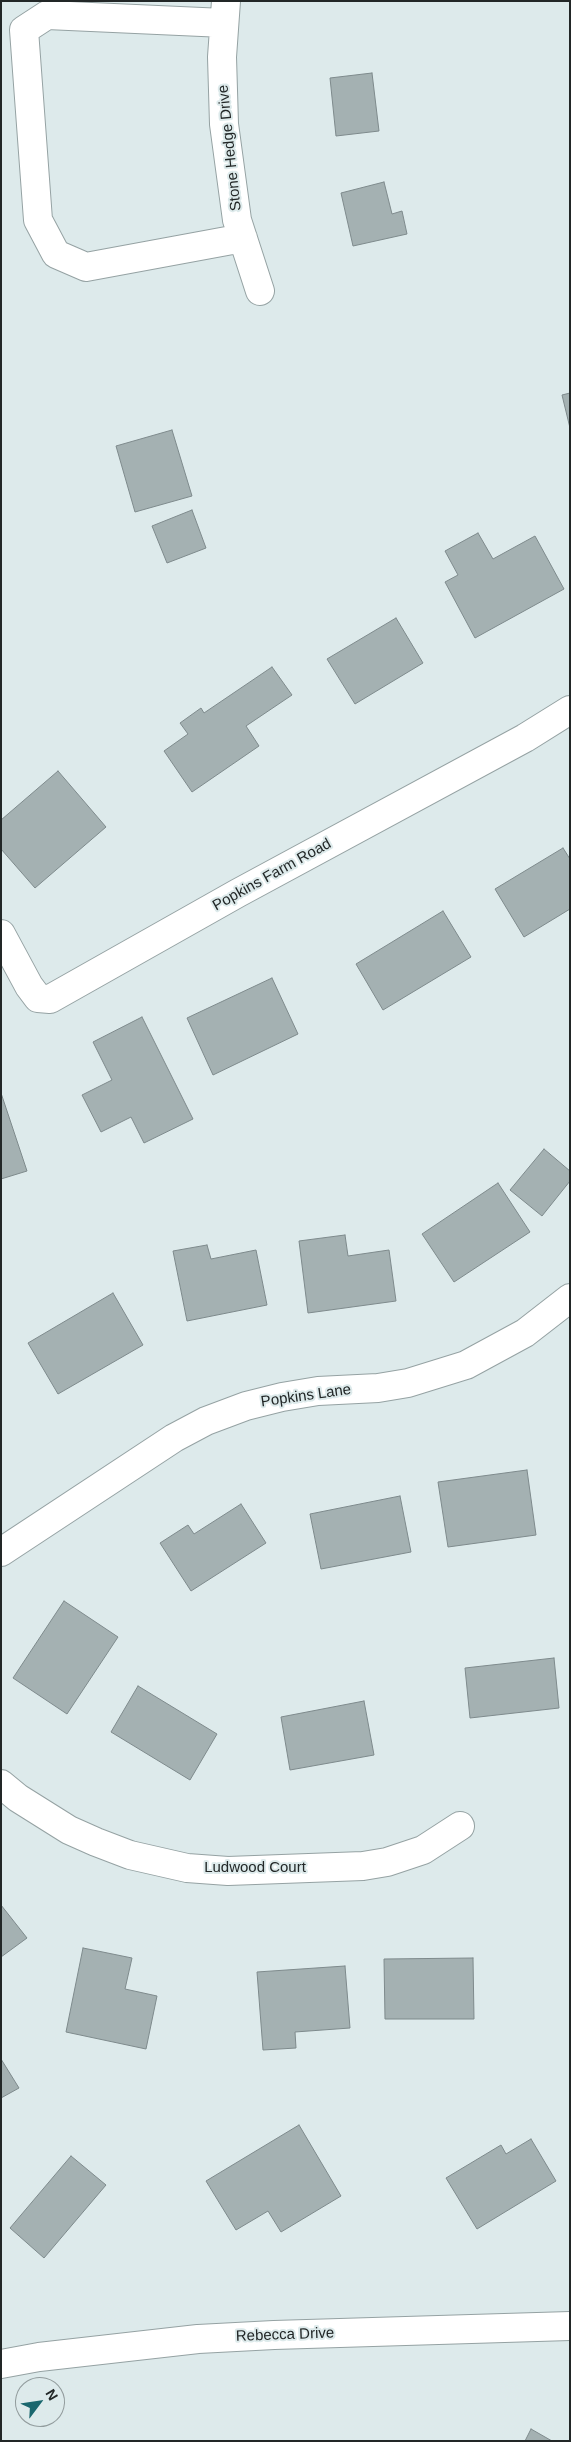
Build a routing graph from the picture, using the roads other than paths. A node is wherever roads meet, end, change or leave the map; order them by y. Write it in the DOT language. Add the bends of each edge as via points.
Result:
graph roads {
  1 [pos="225,12"];
  2 [pos="243,238"];
  3 [pos="260,291"];
  4 [pos="570,710"];
  5 [pos="1,934"];
  6 [pos="570,1298"];
  7 [pos="1,1552"];
  8 [pos="1,1784"];
  9 [pos="460,1826"];
  10 [pos="570,2326"];
  11 [pos="1,2364"];
  1 -- 2 [label="street, Stone Hedge Drive" via="222,57 224,124 237,220"];
  1 -- 2 [label="street" via="47,15 24,30 38,220 56,254 86,267"];
  2 -- 3 [label="street, Stone Hedge Drive"];
  4 -- 5 [label="street, Popkins Farm Road" via="525,738 50,999 38,998"];
  6 -- 7 [label="street, Popkins Lane" via="525,1334 466,1365 408,1383 282,1397 206,1421 174,1438"];
  8 -- 9 [label="street, Ludwood Court" via="69,1830 130,1855 187,1868 228,1871 363,1866 423,1850"];
  10 -- 11 [label="street, Rebecca Drive" via="198,2339"];
}
